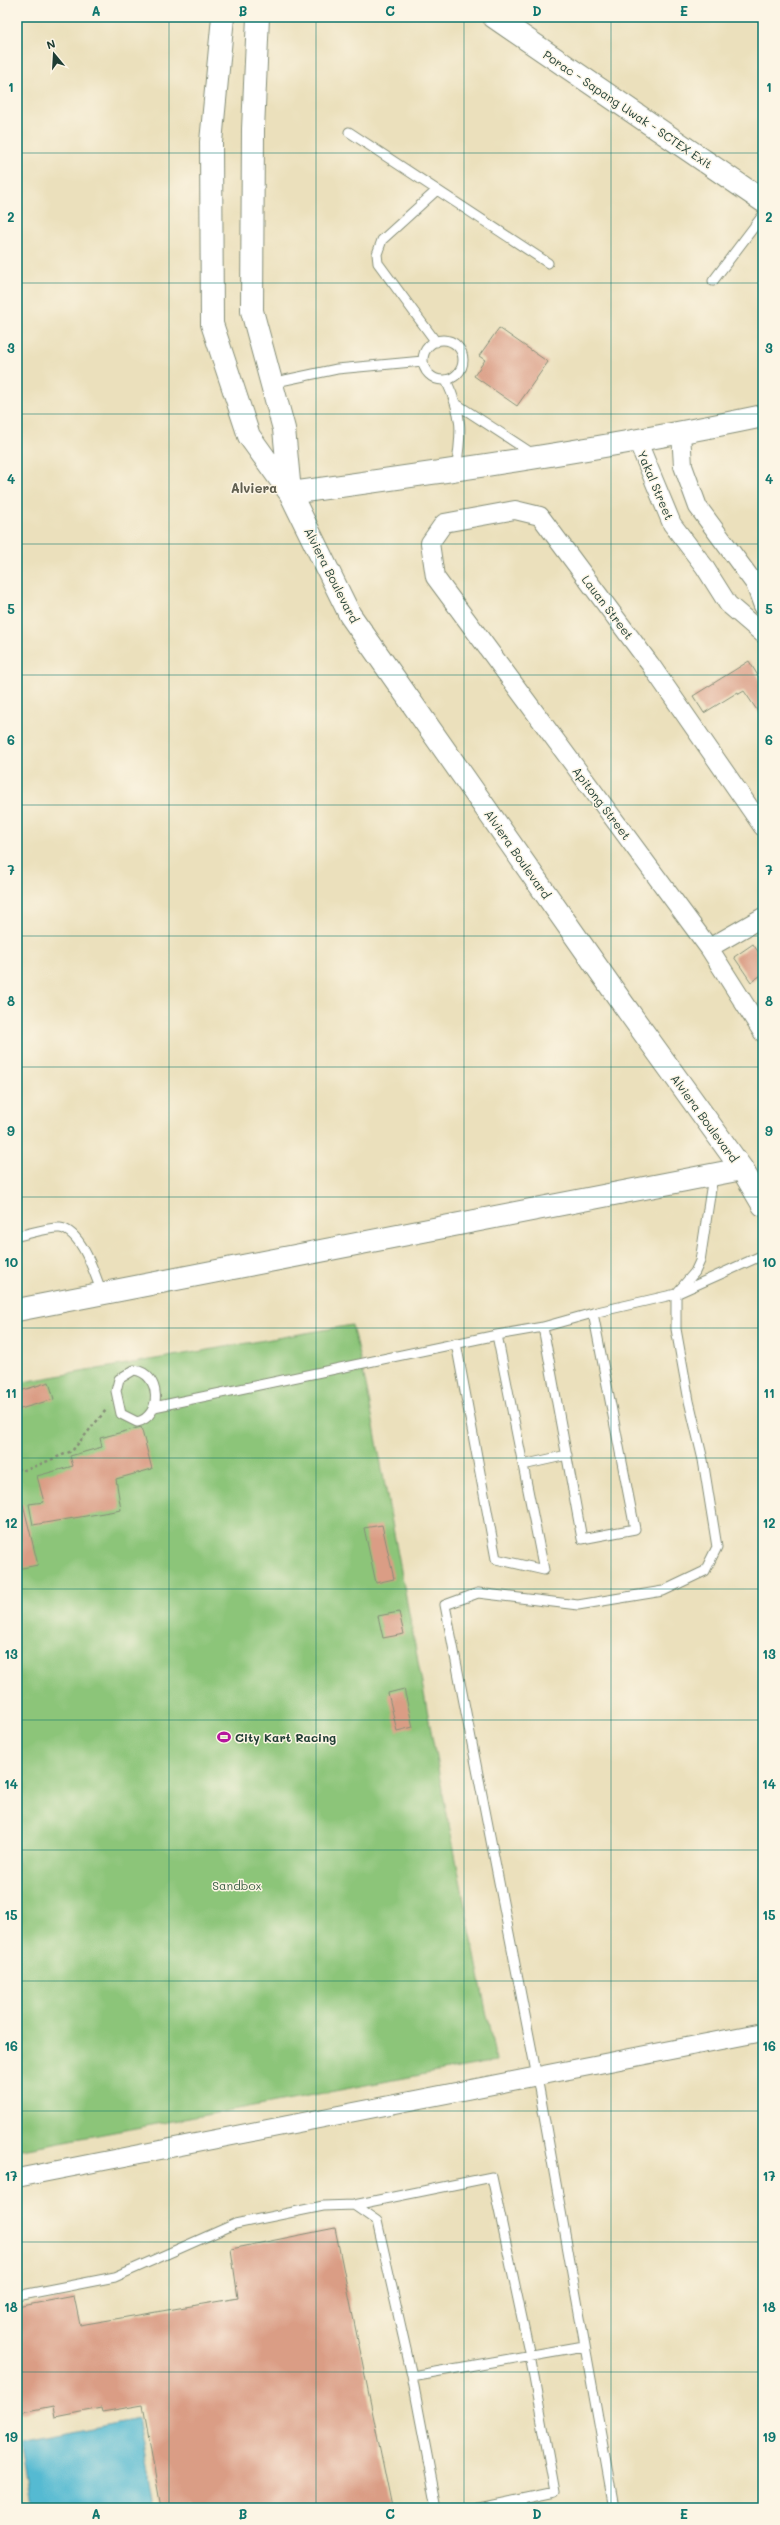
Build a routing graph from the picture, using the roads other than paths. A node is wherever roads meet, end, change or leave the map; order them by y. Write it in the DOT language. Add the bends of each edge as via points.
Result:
graph roads {
  1 [pos="223,17"];
  2 [pos="258,17"];
  3 [pos="494,17"];
  4 [pos="349,132"];
  5 [pos="437,190"];
  6 [pos="763,200"];
  7 [pos="763,215"];
  8 [pos="548,263"];
  9 [pos="713,281"];
  10 [pos="436,342"];
  11 [pos="423,361"];
  12 [pos="446,380"];
  13 [pos="271,383"];
  14 [pos="458,405"];
  15 [pos="763,416"];
  16 [pos="682,433"];
  17 [pos="638,442"];
  18 [pos="540,458"];
  19 [pos="456,470"];
  20 [pos="290,493"];
  21 [pos="728,548"];
  22 [pos="704,566"];
  23 [pos="435,577"];
  24 [pos="763,606"];
  25 [pos="763,634"];
  26 [pos="763,827"];
  27 [pos="763,917"];
  28 [pos="709,948"];
  29 [pos="763,1034"];
  30 [pos="742,1169"];
  31 [pos="713,1176"];
  32 [pos="763,1205"];
  33 [pos="17,1236"];
  34 [pos="763,1255"];
  35 [pos="103,1294"];
  36 [pos="676,1294"];
  37 [pos="17,1310"];
  38 [pos="593,1313"];
  39 [pos="542,1327"];
  40 [pos="496,1335"];
  41 [pos="456,1343"];
  42 [pos="154,1407"];
  43 [pos="567,1455"];
  44 [pos="523,1465"];
  45 [pos="763,2032"];
  46 [pos="537,2077"];
  47 [pos="17,2178"];
  48 [pos="354,2205"];
  49 [pos="17,2296"];
  50 [pos="584,2346"];
  51 [pos="530,2356"];
  52 [pos="412,2376"];
  53 [pos="437,2508"];
  54 [pos="480,2508"];
  55 [pos="614,2508"];
  1 -- 20 [label="street" via="211,142 212,324 249,436"];
  2 -- 13 [label="street" via="253,129 252,311"];
  3 -- 6 [label="street, Porac - Sapang Uwak - SCTEX Exit"];
  4 -- 5 [label="lane"];
  5 -- 8 [label="lane"];
  5 -- 10 [label="lane" via="382,240 377,254 382,269"];
  7 -- 9 [label="lane"];
  10 -- 11 [label="lane" via="424,353"];
  10 -- 12 [label="lane" via="452,342 462,355 460,371"];
  11 -- 12 [label="lane" via="430,376"];
  11 -- 13 [label="lane" via="337,369"];
  12 -- 14 [label="lane"];
  13 -- 20 [label="street" via="284,430"];
  14 -- 18 [label="lane"];
  14 -- 19 [label="lane" via="462,433"];
  15 -- 16 [label="street"];
  16 -- 17 [label="street"];
  16 -- 21 [label="street" via="683,466 698,507"];
  17 -- 18 [label="street"];
  17 -- 22 [label="street, Yakal Street" via="672,524"];
  18 -- 19 [label="street"];
  19 -- 20 [label="street"];
  20 -- 30 [label="street, Alviera Boulevard" via="350,614 623,1004"];
  21 -- 22 [label="street"];
  21 -- 24 [label="street" via="755,584"];
  22 -- 25 [label="street, Yakal Street" via="728,604"];
  23 -- 26 [label="street, Lauan Street" via="430,543 444,523 515,510 540,516 650,664"];
  23 -- 28 [label="street, Apitong Street"];
  27 -- 28 [label="street"];
  28 -- 29 [label="street, Apitong Street"];
  30 -- 31 [label="street"];
  30 -- 32 [label="street, Alviera Boulevard"];
  31 -- 35 [label="street"];
  31 -- 36 [label="lane" via="700,1261 695,1272"];
  33 -- 35 [label="lane" via="60,1228 73,1234 81,1245"];
  34 -- 36 [label="lane"];
  35 -- 37 [label="street"];
  36 -- 38 [label="lane"];
  36 -- 46 [label="lane" via="676,1329 703,1460 717,1547 705,1571 663,1591 578,1605 478,1593 445,1605"];
  38 -- 39 [label="lane"];
  38 -- 43 [label="lane" via="635,1529 582,1539"];
  39 -- 40 [label="lane"];
  39 -- 43 [label="lane"];
  40 -- 41 [label="lane"];
  40 -- 44 [label="lane"];
  41 -- 42 [label="lane"];
  41 -- 44 [label="lane" via="496,1559 544,1570"];
  42 -- 42 [label="lane" via="152,1413 143,1420 131,1421 121,1414 117,1396 119,1379 128,1372 145,1373 153,1382"];
  43 -- 44 [label="lane"];
  45 -- 46 [label="street"];
  46 -- 47 [label="street"];
  46 -- 50 [label="lane"];
  48 -- 49 [label="lane" via="324,2206 235,2224 115,2277"];
  48 -- 51 [label="lane" via="492,2177"];
  48 -- 52 [label="lane" via="376,2221"];
  50 -- 51 [label="lane"];
  50 -- 55 [label="lane"];
  51 -- 52 [label="lane"];
  51 -- 54 [label="lane" via="555,2492"];
  52 -- 53 [label="lane"];
}
